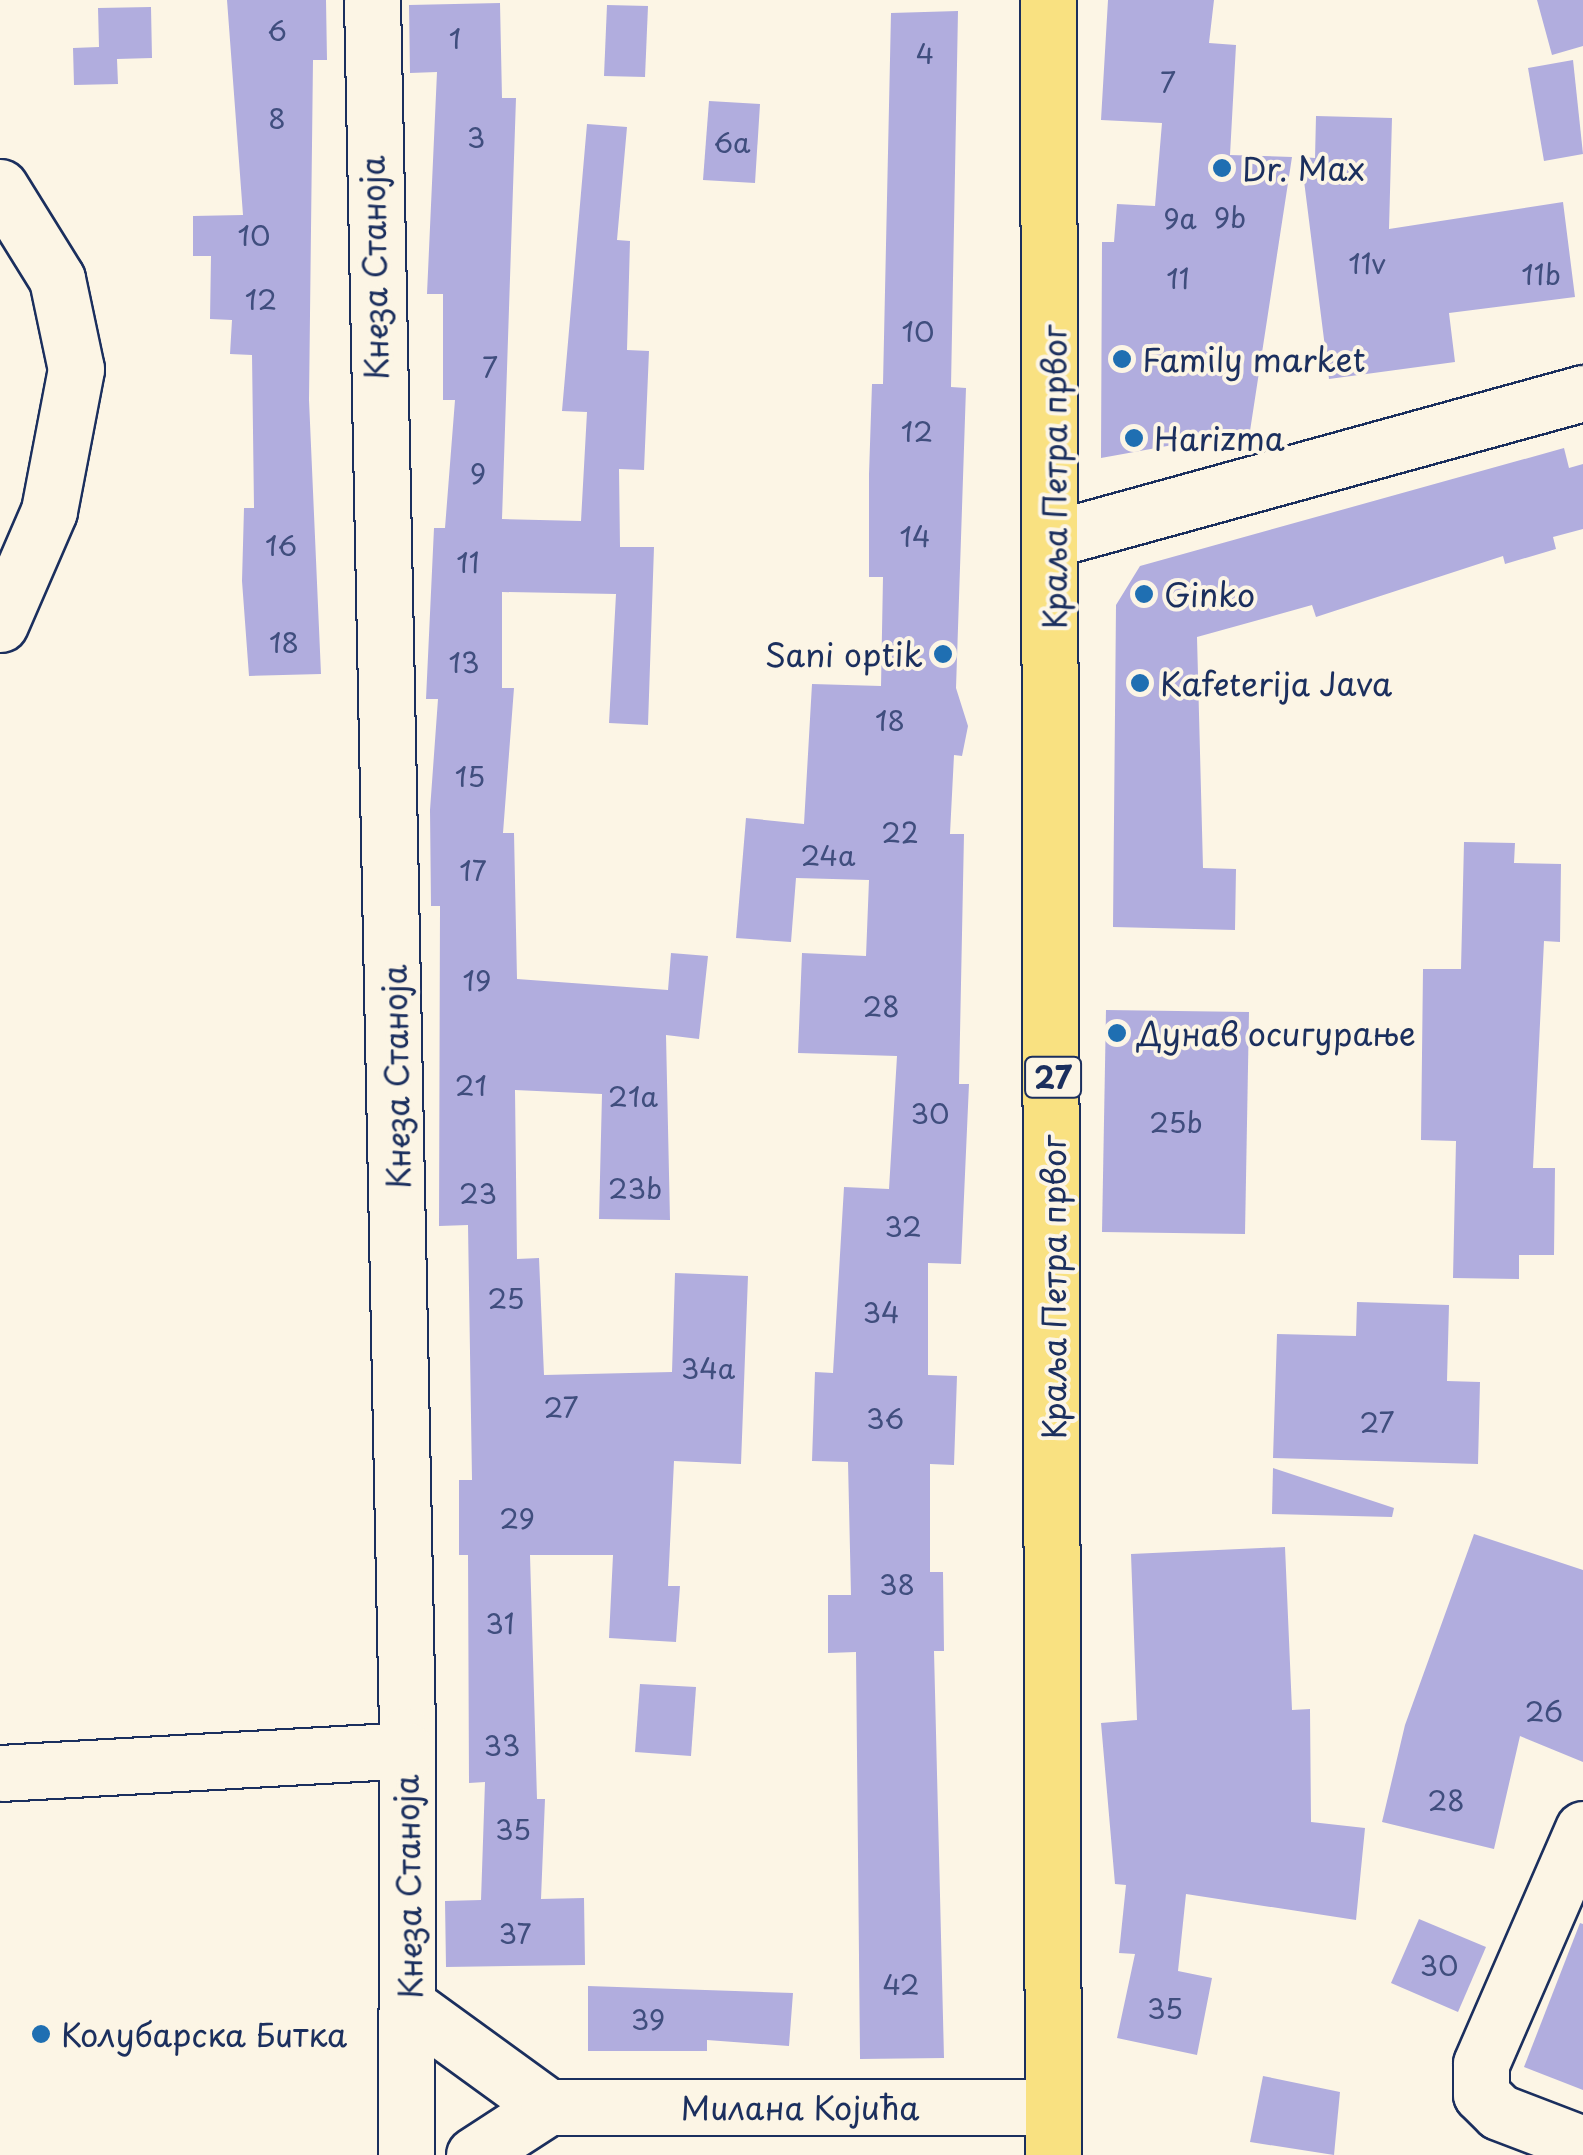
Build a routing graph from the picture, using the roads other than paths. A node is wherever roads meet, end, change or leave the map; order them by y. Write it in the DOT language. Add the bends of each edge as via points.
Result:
graph roads {
  1 [pos="372,0"];
  2 [pos="1048,0"];
  3 [pos="0,188"];
  4 [pos="1583,394"];
  5 [pos="1056,538"];
  6 [pos="0,624"];
  7 [pos="406,1750"];
  8 [pos="0,1774"];
  9 [pos="1583,1830"];
  10 [pos="409,2006"];
  11 [pos="548,2107"];
  12 [pos="1053,2131"];
  13 [pos="1583,2144"];
  14 [pos="406,2155"];
  15 [pos="474,2155"];
  1 -- 7 [label="street, Кнеза Станоја"];
  2 -- 5 [label="main road, Краља Петра првог / 27"];
  3 -- 6 [label="street" via="57,279 76,370 49,511"];
  4 -- 5 [label="street"];
  5 -- 12 [label="main road, Краља Петра првог / 27"];
  7 -- 8 [label="street"];
  7 -- 10 [label="street, Кнеза Станоја"];
  9 -- 13 [label="street" via="1481,2064 1481,2094 1499,2112"];
  10 -- 11 [label="street"];
  10 -- 14 [label="street, Кнеза Станоја"];
  11 -- 12 [label="street, Милана Којића"];
  11 -- 15 [label="street"];
}
